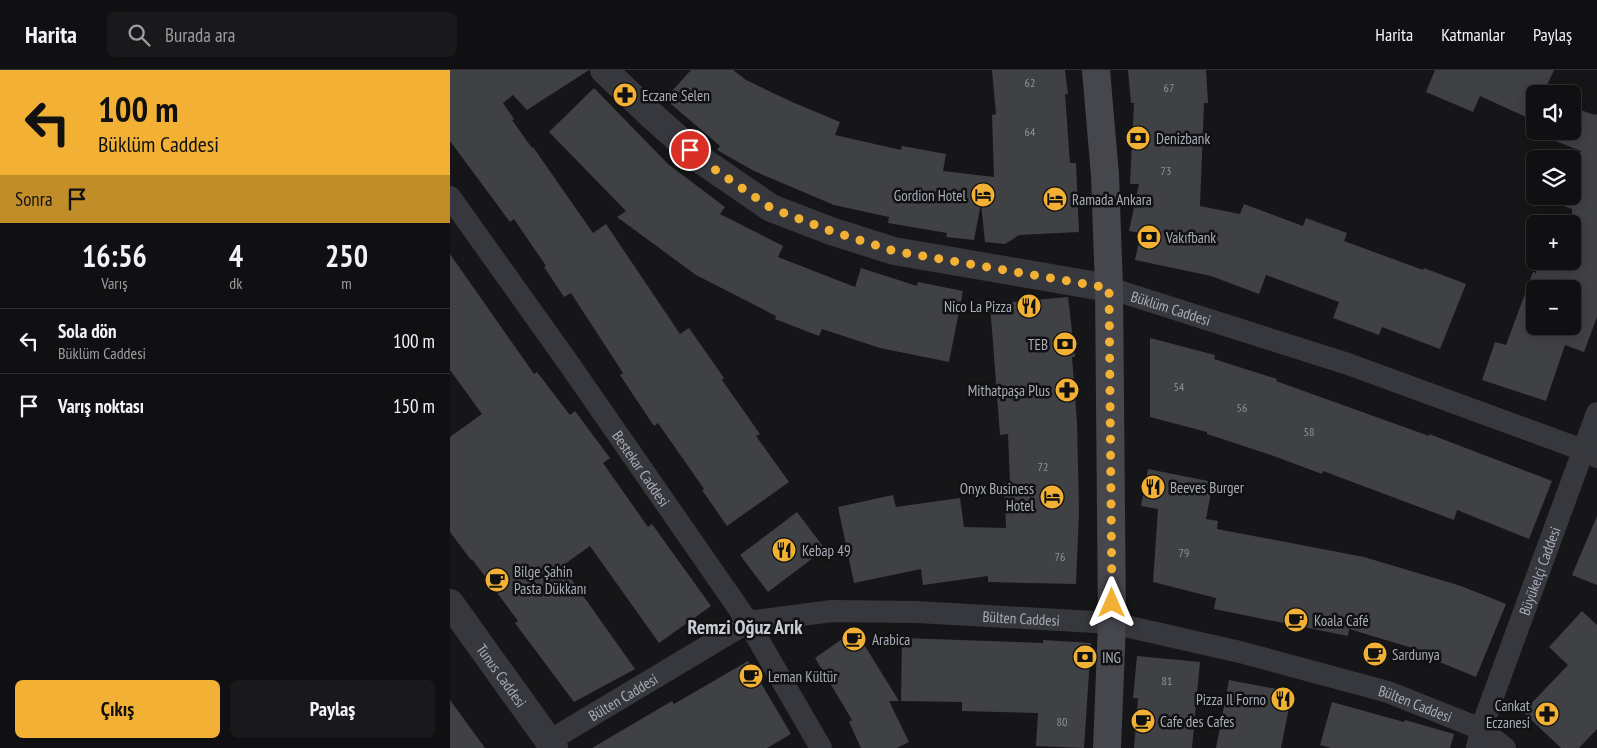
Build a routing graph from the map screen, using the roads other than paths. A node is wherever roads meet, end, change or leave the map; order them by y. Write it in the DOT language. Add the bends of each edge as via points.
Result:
graph roads {
  1 [pos="604,70"];
  2 [pos="1096,70"];
  3 [pos="450,197"];
  4 [pos="1109,288"];
  5 [pos="1597,413"];
  6 [pos="1590,454"];
  7 [pos="450,603"];
  8 [pos="748,622"];
  9 [pos="1112,623"];
  10 [pos="1479,738"];
  11 [pos="552,745"];
  12 [pos="821,748"];
  13 [pos="1107,748"];
  14 [pos="1505,748"];
  1 -- 4 [label="street, Büklüm Caddesi" via="704,162 771,208 894,251"];
  2 -- 4 [label="main road" via="1105,176"];
  3 -- 8 [label="street, Bestekar Caddesi"];
  4 -- 6 [label="street, Büklüm Caddesi" via="1348,364"];
  4 -- 9 [label="main road"];
  5 -- 6 [label="street, Büyükelçi Caddesi"];
  6 -- 10 [label="street, Büyükelçi Caddesi"];
  7 -- 11 [label="street, Tunus Caddesi"];
  8 -- 9 [label="street, Bülten Caddesi" via="832,611 917,612"];
  8 -- 11 [label="street, Bülten Caddesi"];
  8 -- 12 [label="street, Bestekar Caddesi"];
  9 -- 10 [label="street, Bülten Caddesi" via="1240,652 1388,692"];
  9 -- 13 [label="main road"];
  10 -- 14 [label="street, Bülten Caddesi"];
}
